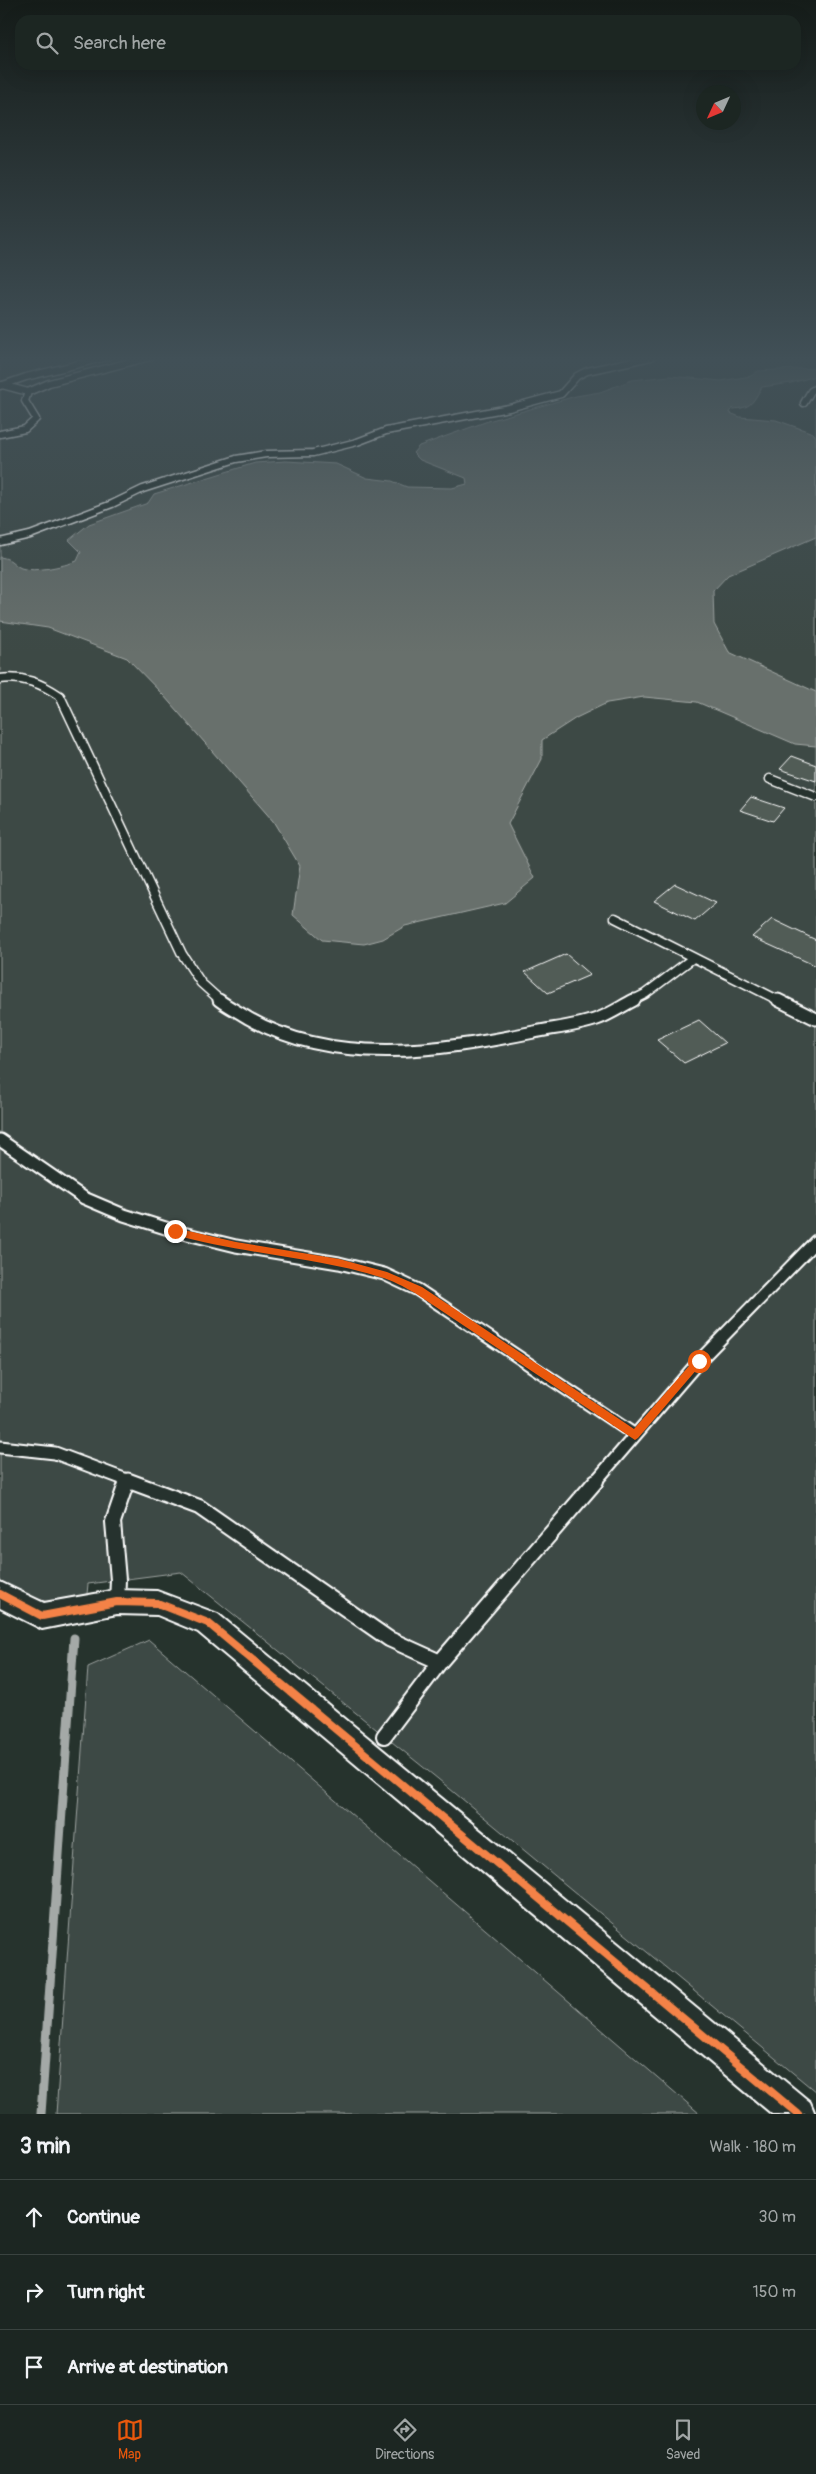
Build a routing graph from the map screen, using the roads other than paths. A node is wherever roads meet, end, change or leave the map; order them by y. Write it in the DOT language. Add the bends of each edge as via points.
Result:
graph roads {
  1 [pos="256,456"];
  2 [pos="0,542"];
  3 [pos="0,679"];
  4 [pos="770,779"];
  5 [pos="816,796"];
  6 [pos="615,918"];
  7 [pos="693,958"];
  8 [pos="816,1019"];
  9 [pos="0,1140"];
  10 [pos="816,1241"];
  11 [pos="635,1435"];
  12 [pos="0,1447"];
  13 [pos="128,1480"];
  14 [pos="0,1594"];
  15 [pos="117,1602"];
  16 [pos="440,1662"];
  17 [pos="384,1736"];
  18 [pos="798,2114"];
  1 -- 2 [label="lane" via="236,459 137,491 112,504 30,535"];
  3 -- 7 [label="lane" via="26,678 60,696 182,954 201,983 224,1004 261,1025 302,1041 329,1046 432,1050 597,1019 645,994"];
  4 -- 5 [label="lane"];
  6 -- 7 [label="lane"];
  7 -- 8 [label="lane"];
  9 -- 11 [label="lane" via="84,1198 124,1215 236,1246 384,1274 418,1290"];
  10 -- 11 [label="lane" via="699,1361"];
  11 -- 16 [label="lane"];
  12 -- 13 [label="lane" via="55,1453"];
  13 -- 15 [label="lane" via="113,1522"];
  13 -- 16 [label="lane" via="199,1507 389,1639"];
  14 -- 15 [label="street" via="42,1616"];
  15 -- 18 [label="street" via="157,1603 208,1623"];
  16 -- 17 [label="lane"];
}
